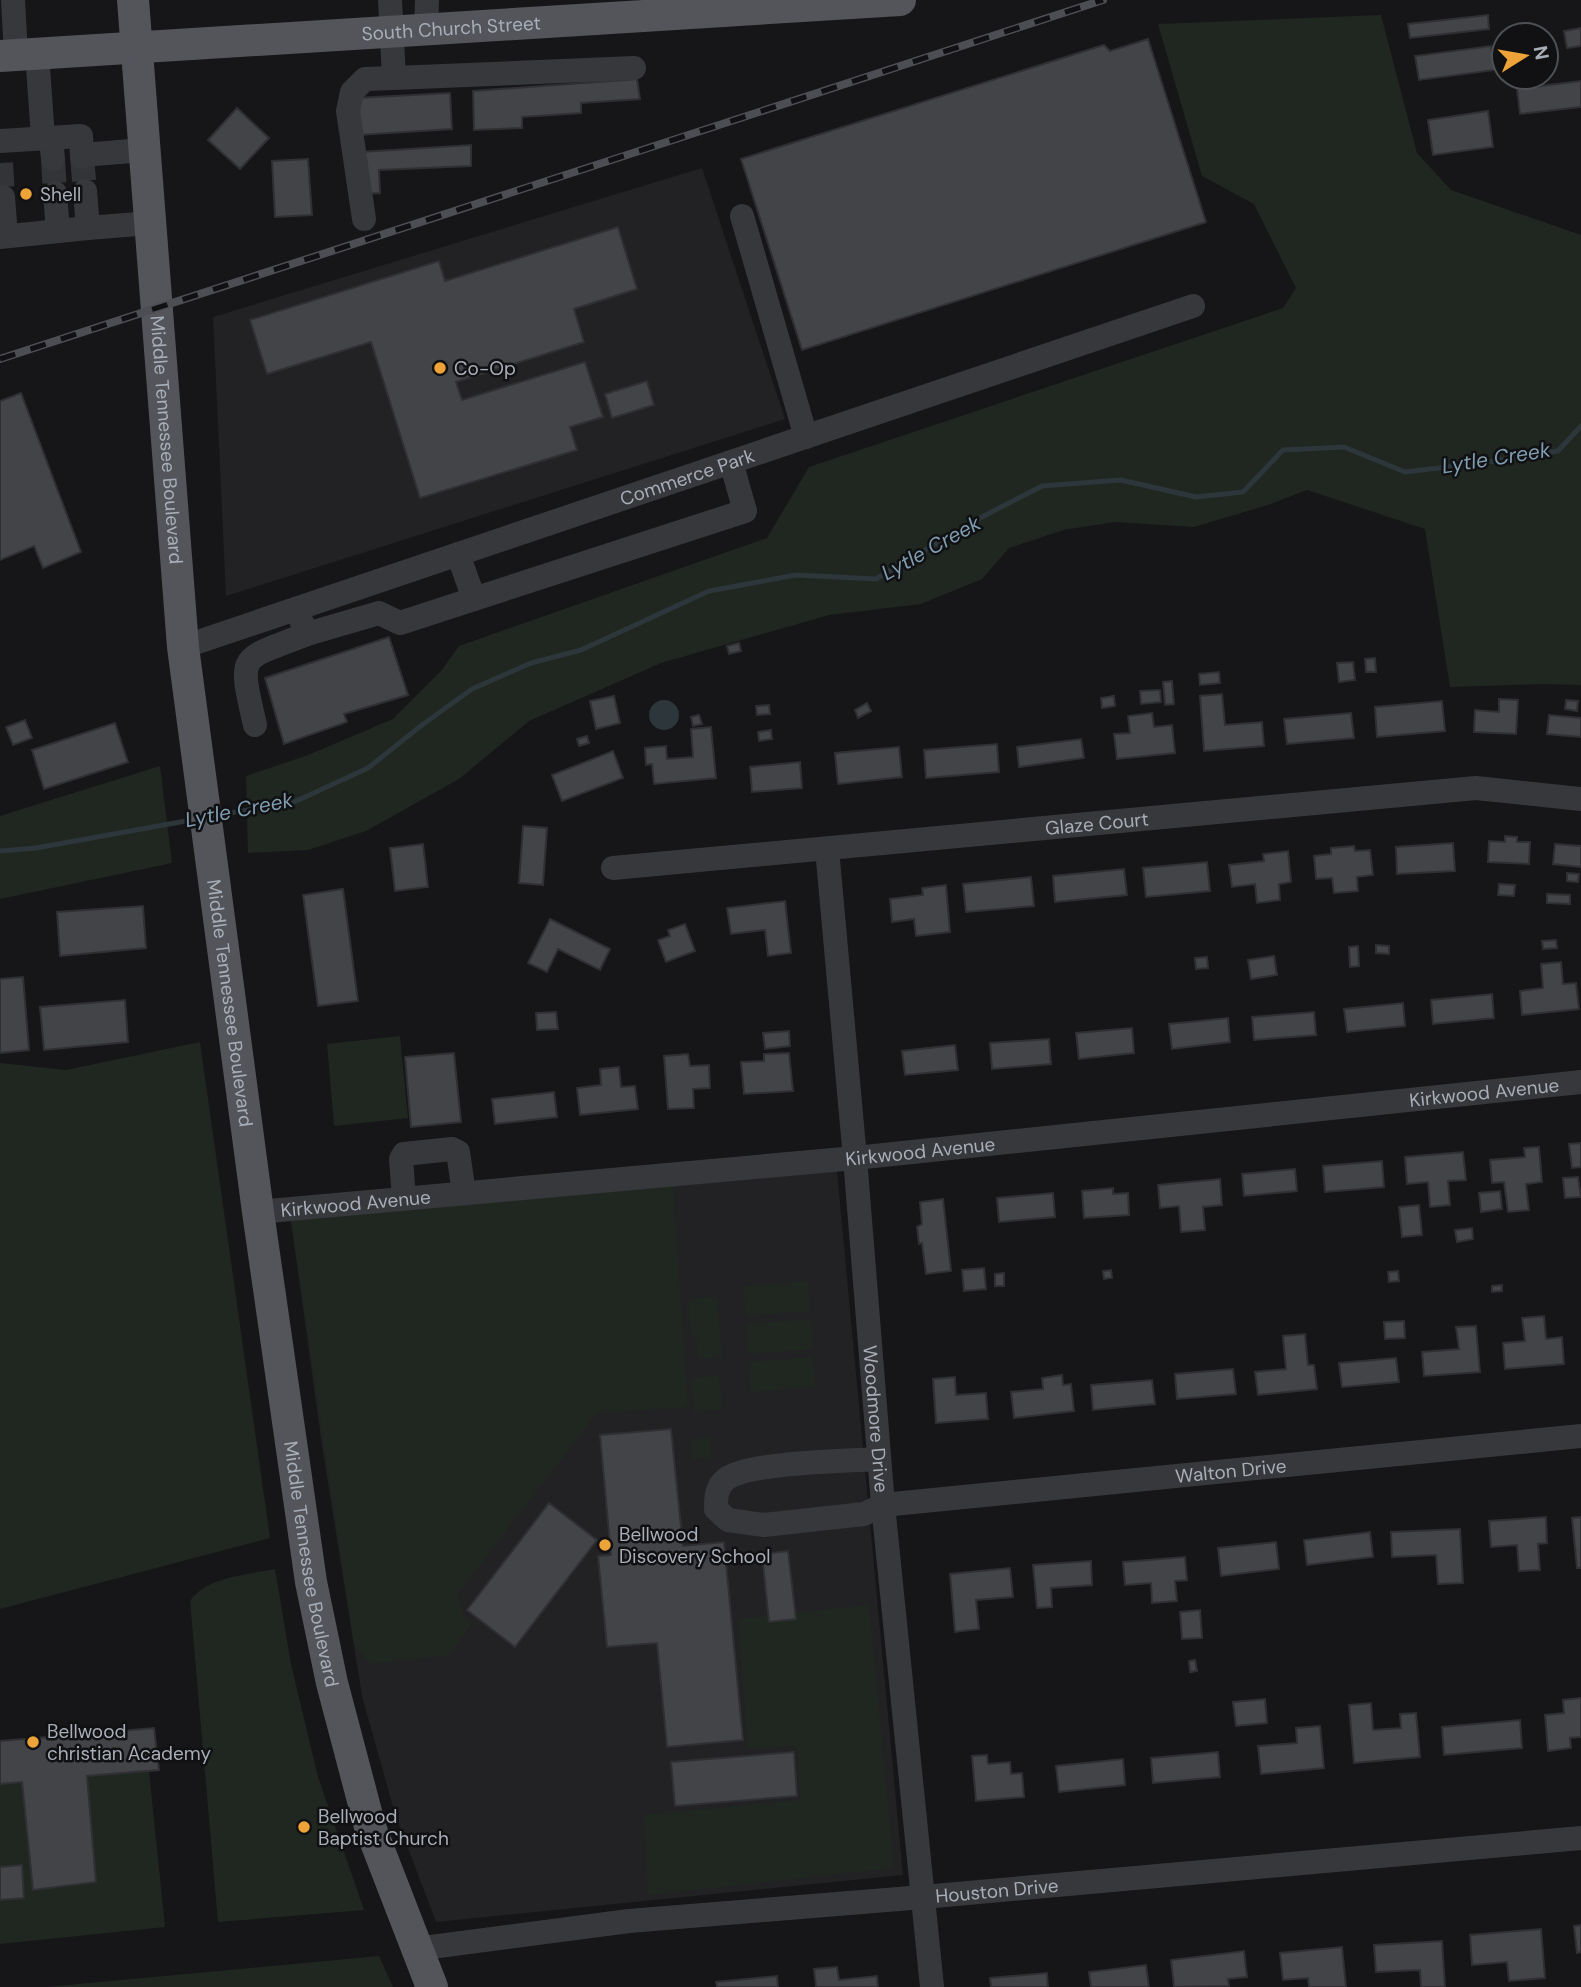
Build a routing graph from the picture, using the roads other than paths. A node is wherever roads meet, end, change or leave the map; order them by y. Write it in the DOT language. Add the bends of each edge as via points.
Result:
graph roads {
  1 [pos="13,0"];
  2 [pos="133,0"];
  3 [pos="900,0"];
  4 [pos="426,14"];
  5 [pos="391,15"];
  6 [pos="136,47"];
  7 [pos="18,55"];
  8 [pos="635,68"];
  9 [pos="394,78"];
  10 [pos="49,145"];
  11 [pos="0,150"];
  12 [pos="144,150"];
  13 [pos="85,191"];
  14 [pos="55,193"];
  15 [pos="4,197"];
  16 [pos="742,216"];
  17 [pos="364,219"];
  18 [pos="149,223"];
  19 [pos="88,228"];
  20 [pos="58,231"];
  21 [pos="3,236"];
  22 [pos="1193,306"];
  23 [pos="806,437"];
  24 [pos="731,462"];
  25 [pos="458,554"];
  26 [pos="474,599"];
  27 [pos="296,609"];
  28 [pos="307,634"];
  29 [pos="183,648"];
  30 [pos="255,725"];
  31 [pos="1581,799"];
  32 [pos="827,849"];
  33 [pos="613,868"];
  34 [pos="1581,1082"];
  35 [pos="855,1158"];
  36 [pos="464,1193"];
  37 [pos="404,1198"];
  38 [pos="258,1212"];
  39 [pos="1581,1436"];
  40 [pos="879,1459"];
  41 [pos="883,1505"];
  42 [pos="1581,1838"];
  43 [pos="923,1897"];
  44 [pos="416,1949"];
  45 [pos="432,1987"];
  46 [pos="932,1987"];
  1 -- 7 [label="street"];
  2 -- 6 [label="main road, Middle Tennessee Boulevard"];
  3 -- 4 [label="main road, South Church Street"];
  4 -- 5 [label="main road, South Church Street"];
  5 -- 6 [label="main road, South Church Street"];
  5 -- 9 [label="street"];
  6 -- 7 [label="main road, South Church Street"];
  6 -- 12 [label="main road, Middle Tennessee Boulevard"];
  7 -- 10 [label="street"];
  8 -- 9 [label="street"];
  9 -- 17 [label="street" via="365,79 352,92 348,111"];
  10 -- 11 [label="street"];
  10 -- 12 [label="street" via="81,136 82,156"];
  12 -- 18 [label="main road, Middle Tennessee Boulevard"];
  13 -- 19 [label="street"];
  14 -- 20 [label="street"];
  15 -- 21 [label="street"];
  16 -- 23 [label="street"];
  18 -- 19 [label="street"];
  18 -- 29 [label="main road, Middle Tennessee Boulevard"];
  19 -- 20 [label="street"];
  20 -- 21 [label="street"];
  22 -- 23 [label="street, Commerce Park"];
  23 -- 24 [label="street, Commerce Park"];
  24 -- 25 [label="street, Commerce Park"];
  24 -- 26 [label="street" via="745,511"];
  25 -- 26 [label="street"];
  25 -- 27 [label="street, Commerce Park"];
  26 -- 28 [label="street" via="400,623 379,612"];
  27 -- 28 [label="street"];
  27 -- 29 [label="street, Commerce Park"];
  28 -- 30 [label="street" via="252,656 246,665 244,678"];
  29 -- 38 [label="main road, Middle Tennessee Boulevard"];
  31 -- 32 [label="street, Glaze Court" via="1476,788"];
  32 -- 33 [label="street, Glaze Court"];
  32 -- 35 [label="street, Woodmore Drive"];
  34 -- 35 [label="street, Kirkwood Avenue"];
  35 -- 36 [label="street, Kirkwood Avenue"];
  35 -- 40 [label="street, Woodmore Drive"];
  36 -- 37 [label="street, Kirkwood Avenue"];
  36 -- 37 [label="street" via="458,1152 452,1149 404,1154"];
  37 -- 38 [label="street, Kirkwood Avenue"];
  38 -- 44 [label="main road, Middle Tennessee Boulevard" via="311,1583 332,1683 370,1827"];
  39 -- 41 [label="street, Walton Drive"];
  40 -- 41 [label="street, Woodmore Drive"];
  40 -- 41 [label="street, Walton Drive" via="757,1468 726,1479 716,1493 716,1509 728,1520 764,1525 864,1514"];
  41 -- 43 [label="street, Woodmore Drive"];
  42 -- 43 [label="street, Houston Drive"];
  43 -- 44 [label="street, Houston Drive" via="629,1921"];
  43 -- 46 [label="street, Woodmore Drive"];
  44 -- 45 [label="main road, Middle Tennessee Boulevard"];
}
